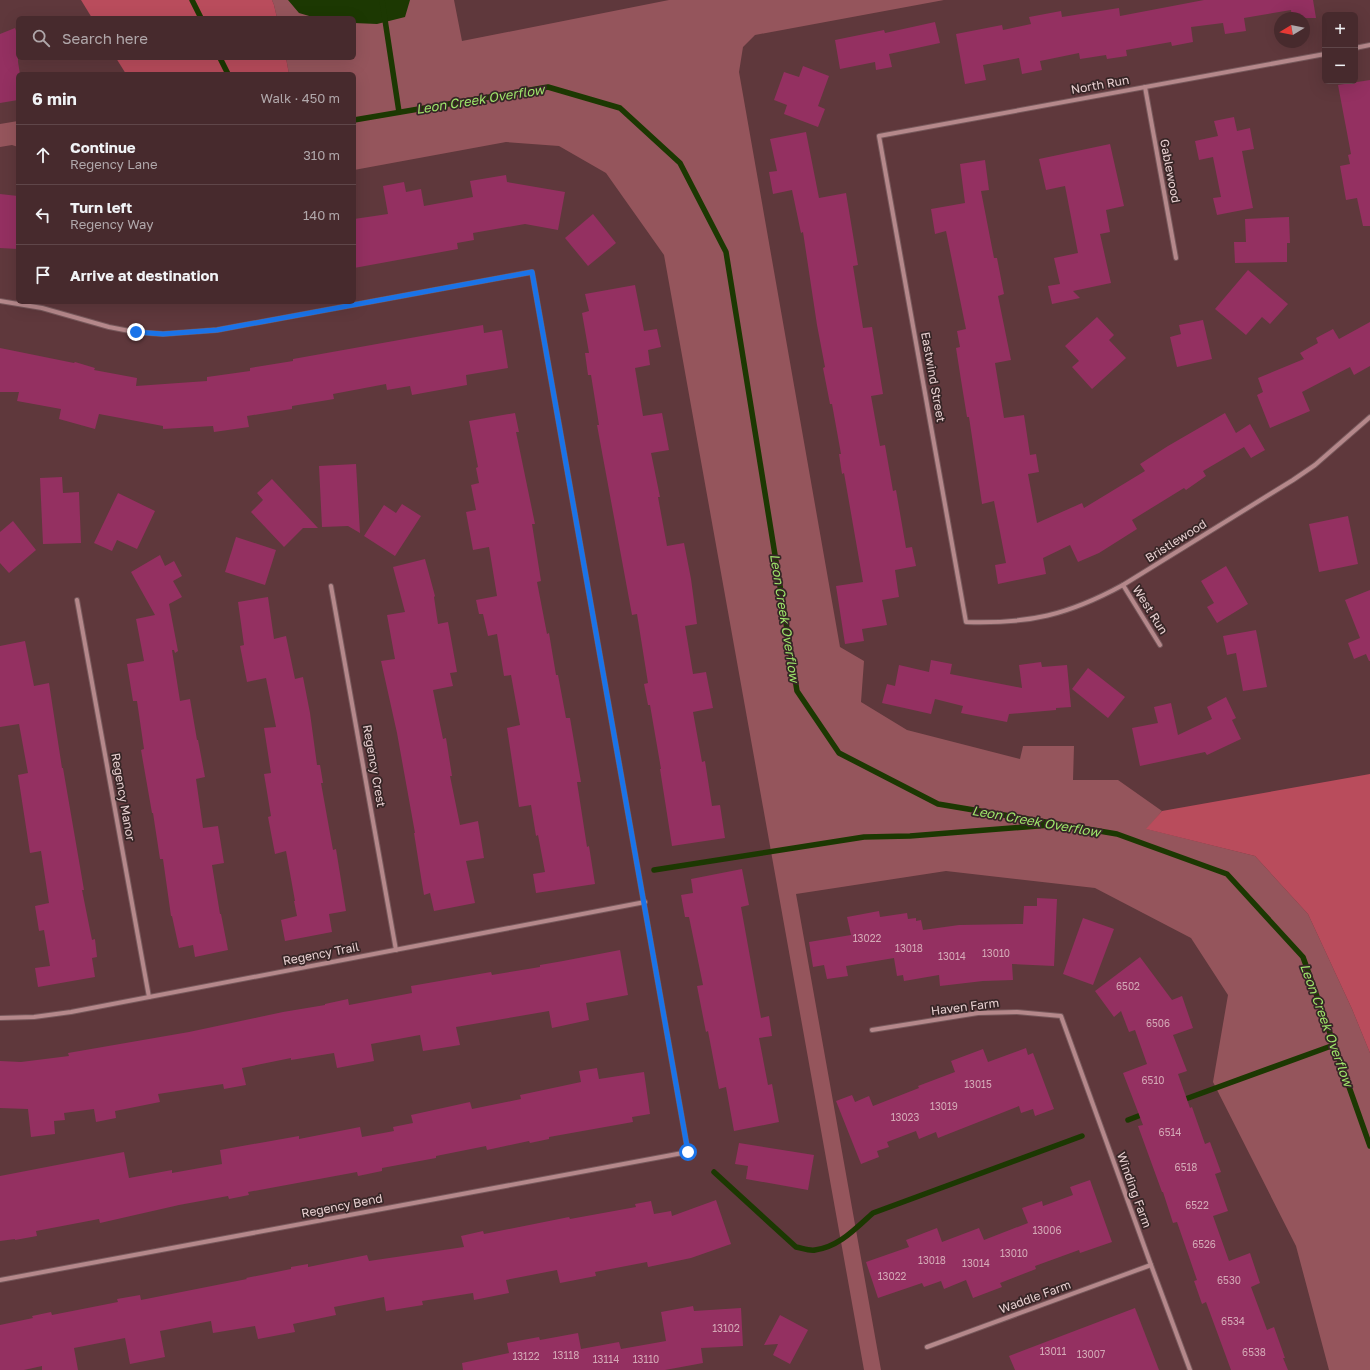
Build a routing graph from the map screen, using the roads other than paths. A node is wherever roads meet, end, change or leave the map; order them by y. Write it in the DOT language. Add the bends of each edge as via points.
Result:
graph roads {
  1 [pos="1370,46"];
  2 [pos="1358,48"];
  3 [pos="1322,55"];
  4 [pos="1145,87"];
  5 [pos="879,136"];
  6 [pos="1176,258"];
  7 [pos="0,301"];
  8 [pos="16,304"];
  9 [pos="18,304"];
  10 [pos="1370,417"];
  11 [pos="1123,585"];
  12 [pos="331,586"];
  13 [pos="77,600"];
  14 [pos="966,622"];
  15 [pos="1160,645"];
  16 [pos="645,902"];
  17 [pos="396,950"];
  18 [pos="148,997"];
  19 [pos="1061,1016"];
  20 [pos="0,1018"];
  21 [pos="872,1030"];
  22 [pos="1151,1266"];
  23 [pos="0,1280"];
  24 [pos="927,1348"];
  25 [pos="1190,1370"];
  1 -- 2 [label="street"];
  3 -- 4 [label="street, North Run"];
  4 -- 5 [label="street, North Run"];
  4 -- 6 [label="street, Gablewood"];
  5 -- 14 [label="street, Eastwind Street"];
  7 -- 8 [label="street"];
  9 -- 16 [label="street" via="42,308 109,327 163,334 217,330 532,272"];
  10 -- 11 [label="street, Bristlewood" via="1299,476"];
  11 -- 14 [label="street, Bristlewood" via="1097,599 1046,617 994,623"];
  11 -- 15 [label="street, West Run"];
  12 -- 17 [label="street, Regency Crest"];
  13 -- 18 [label="street, Regency Manor"];
  16 -- 17 [label="street, Regency Trail"];
  16 -- 23 [label="street, Regency Bend" via="688,1152"];
  17 -- 18 [label="street, Regency Trail"];
  18 -- 20 [label="street, Regency Trail" via="34,1018"];
  19 -- 21 [label="street, Haven Farm" via="1017,1012 978,1013"];
  19 -- 22 [label="street, Winding Farm"];
  22 -- 24 [label="street, Waddle Farm"];
  22 -- 25 [label="street, Winding Farm"];
}
